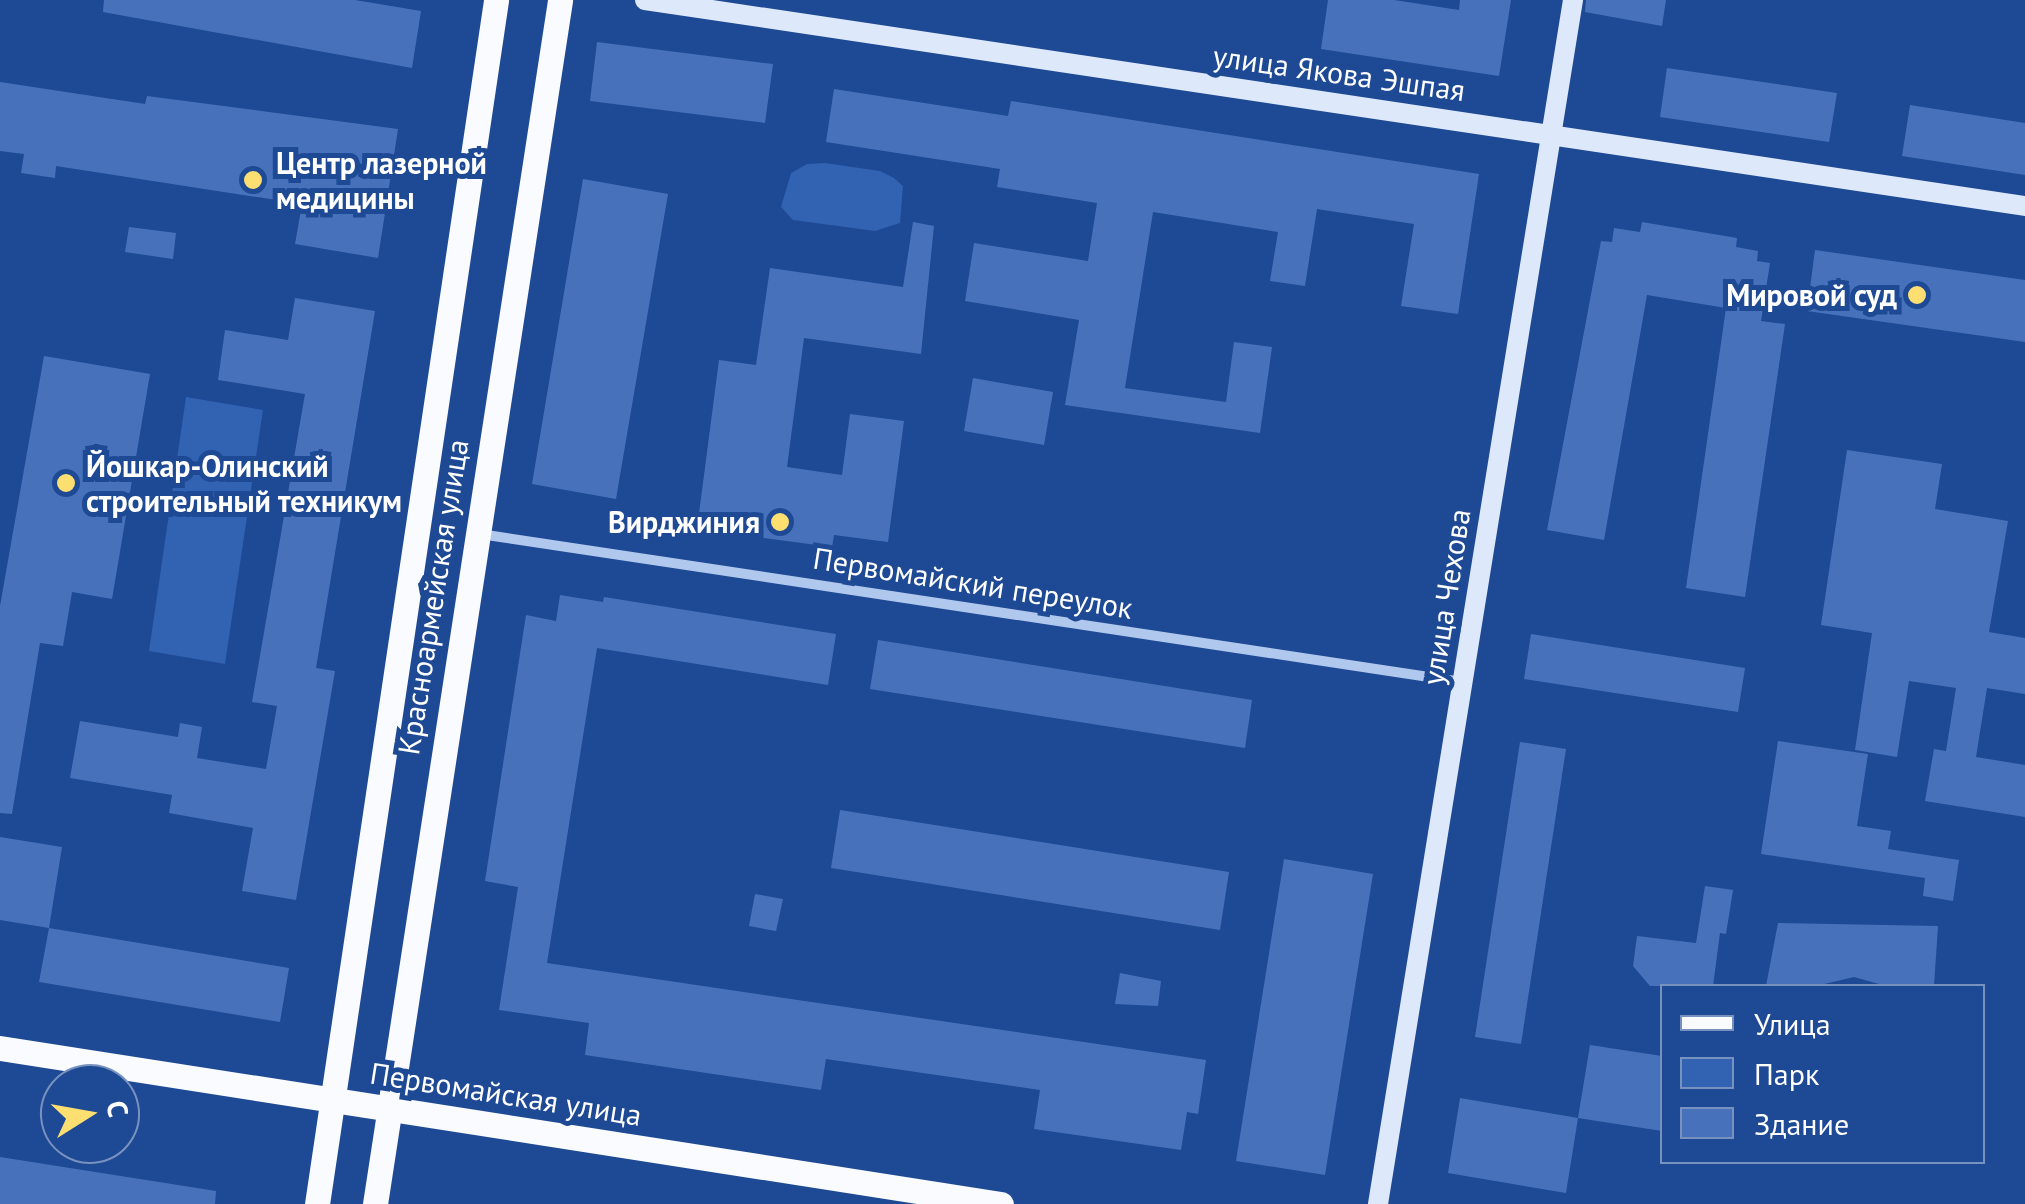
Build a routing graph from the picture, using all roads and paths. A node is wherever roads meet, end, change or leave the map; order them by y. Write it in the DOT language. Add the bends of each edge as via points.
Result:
graph roads {
  1 [pos="496,0"];
  2 [pos="560,0"];
  3 [pos="645,0"];
  4 [pos="1573,0"];
  5 [pos="1551,135"];
  6 [pos="2025,206"];
  7 [pos="475,533"];
  8 [pos="1462,682"];
  9 [pos="0,1048"];
  10 [pos="333,1100"];
  11 [pos="389,1108"];
  12 [pos="318,1204"];
  13 [pos="375,1204"];
  14 [pos="1001,1204"];
  15 [pos="1378,1204"];
  1 -- 10 [label="main road, Красноармейская улица"];
  2 -- 7 [label="main road, Красноармейская улица"];
  3 -- 5 [label="street, улица Якова Эшпая"];
  4 -- 5 [label="street, улица Чехова"];
  5 -- 6 [label="street, улица Якова Эшпая"];
  5 -- 8 [label="street, улица Чехова"];
  7 -- 8 [label="street, Первомайский переулок"];
  7 -- 11 [label="main road, Красноармейская улица"];
  8 -- 15 [label="street, улица Чехова"];
  9 -- 10 [label="main road, Первомайская улица"];
  10 -- 11 [label="main road, Первомайская улица"];
  10 -- 12 [label="main road, Красноармейская улица"];
  11 -- 13 [label="main road, Красноармейская улица"];
  11 -- 14 [label="main road, Первомайская улица"];
}
